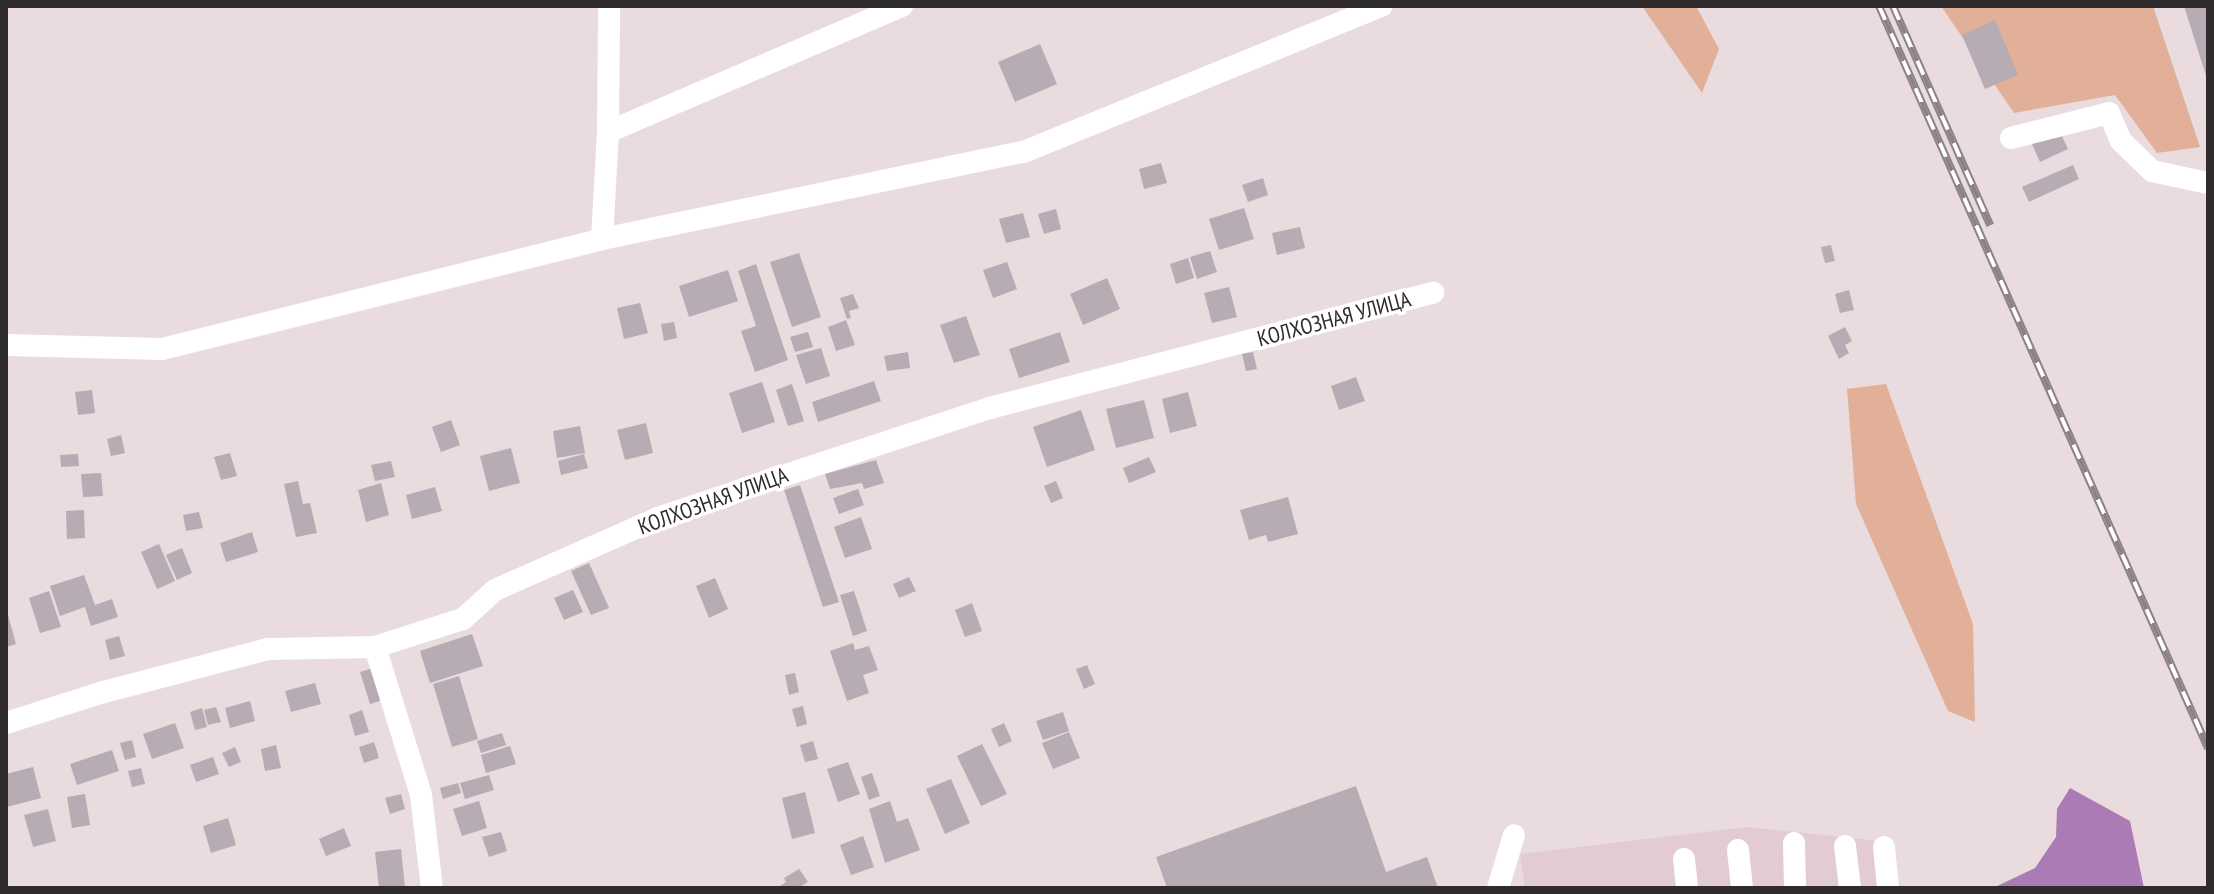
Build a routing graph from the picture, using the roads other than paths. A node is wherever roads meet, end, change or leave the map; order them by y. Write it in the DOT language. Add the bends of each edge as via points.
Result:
graph roads {
  1 [pos="609,6"];
  2 [pos="902,6"];
  3 [pos="1382,6"];
  4 [pos="608,132"];
  5 [pos="2011,138"];
  6 [pos="2208,183"];
  7 [pos="602,239"];
  8 [pos="1433,293"];
  9 [pos="6,345"];
  10 [pos="375,647"];
  11 [pos="6,723"];
  12 [pos="1514,835"];
  13 [pos="1794,843"];
  14 [pos="1845,846"];
  15 [pos="1884,847"];
  16 [pos="1738,850"];
  17 [pos="1684,859"];
  18 [pos="432,888"];
  19 [pos="1498,888"];
  20 [pos="1687,888"];
  21 [pos="1742,888"];
  22 [pos="1795,888"];
  23 [pos="1850,888"];
  24 [pos="1888,888"];
  1 -- 4 [label="street"];
  2 -- 4 [label="street"];
  3 -- 7 [label="street" via="1026,151"];
  4 -- 7 [label="street"];
  5 -- 6 [label="street" via="2109,113 2121,141 2152,171"];
  7 -- 9 [label="street" via="162,349"];
  8 -- 10 [label="street, КОЛХОЗНАЯ УЛИЦА" via="990,408 801,470 658,518 495,590 463,619"];
  10 -- 11 [label="street, КОЛХОЗНАЯ УЛИЦА" via="268,649"];
  10 -- 18 [label="street" via="421,795"];
  12 -- 19 [label="street"];
  13 -- 22 [label="street"];
  14 -- 23 [label="street"];
  15 -- 24 [label="street"];
  16 -- 21 [label="street"];
  17 -- 20 [label="street"];
}
